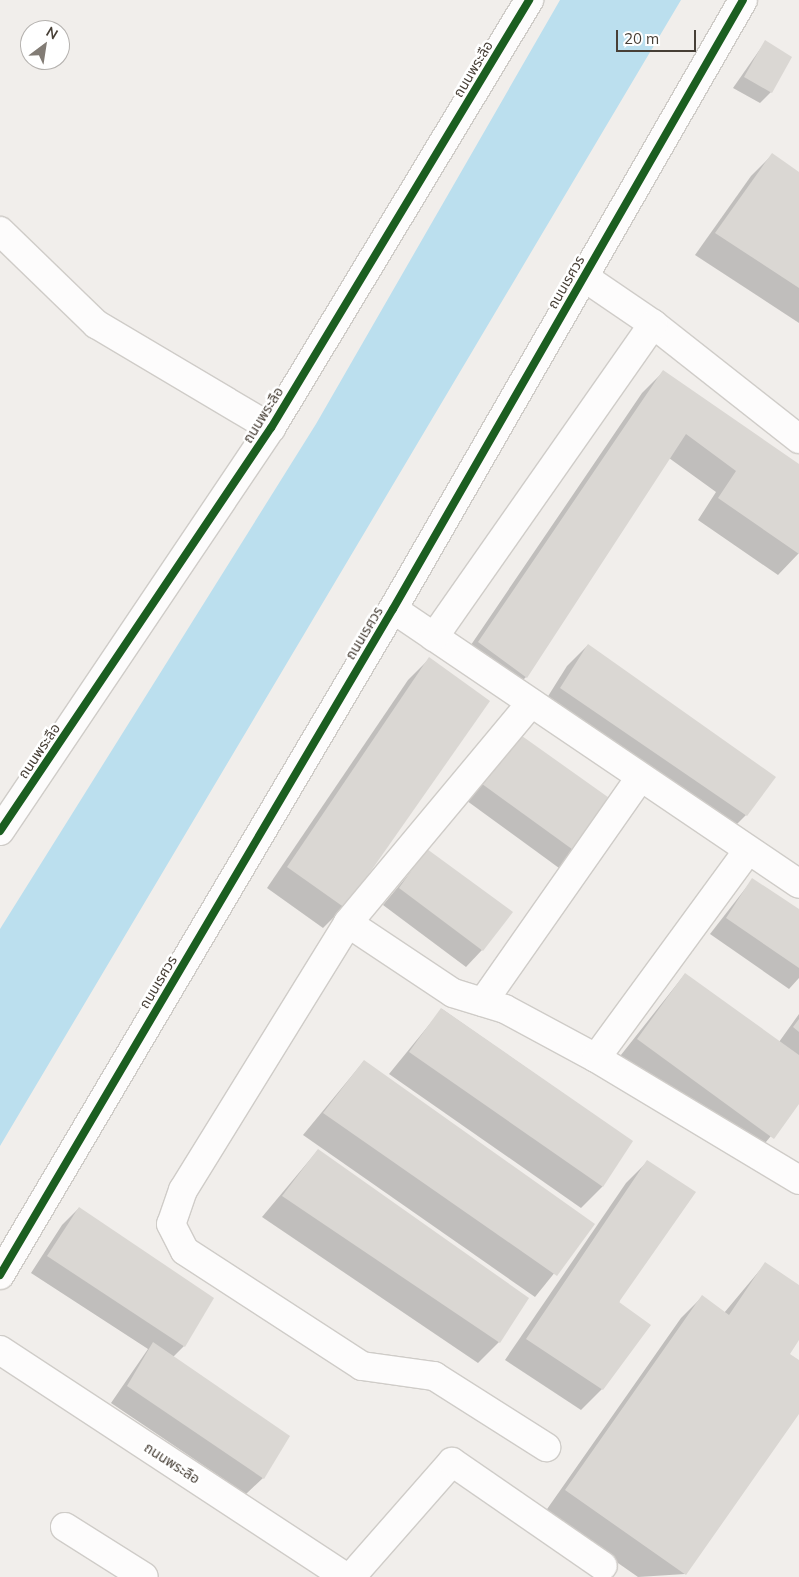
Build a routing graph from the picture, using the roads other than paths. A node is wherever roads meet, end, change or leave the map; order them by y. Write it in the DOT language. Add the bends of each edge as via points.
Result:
graph roads {
  1 [pos="529,0"];
  2 [pos="743,0"];
  3 [pos="0,231"];
  4 [pos="584,278"];
  5 [pos="654,324"];
  6 [pos="271,428"];
  7 [pos="799,439"];
  8 [pos="393,609"];
  9 [pos="434,637"];
  10 [pos="531,703"];
  11 [pos="640,778"];
  12 [pos="0,831"];
  13 [pos="747,852"];
  14 [pos="799,884"];
  15 [pos="348,923"];
  16 [pos="483,1002"];
  17 [pos="596,1058"];
  18 [pos="799,1180"];
  19 [pos="0,1275"];
  20 [pos="0,1350"];
  21 [pos="546,1448"];
  22 [pos="65,1527"];
  23 [pos="607,1574"];
  24 [pos="144,1577"];
  25 [pos="345,1577"];
  26 [pos="351,1577"];
  1 -- 6 [label="street, ถนนพระลือ"];
  2 -- 4 [label="street, ถนนเรศวร"];
  3 -- 6 [label="street" via="96,324"];
  4 -- 5 [label="street"];
  4 -- 8 [label="street, ถนนเรศวร"];
  5 -- 7 [label="street"];
  5 -- 9 [label="street"];
  6 -- 12 [label="street, ถนนพระลือ"];
  8 -- 9 [label="street"];
  8 -- 19 [label="street, ถนนเรศวร"];
  9 -- 10 [label="street"];
  10 -- 11 [label="street"];
  10 -- 15 [label="street"];
  11 -- 13 [label="street"];
  11 -- 16 [label="street"];
  13 -- 14 [label="street"];
  13 -- 17 [label="street"];
  15 -- 16 [label="street" via="453,993"];
  15 -- 21 [label="street" via="183,1190 171,1224 185,1251 362,1366 434,1376"];
  16 -- 17 [label="street" via="505,1009"];
  17 -- 18 [label="street"];
  20 -- 25 [label="street, ถนนพระลือ"];
  22 -- 24 [label="street"];
  23 -- 26 [label="street" via="452,1462"];
}
